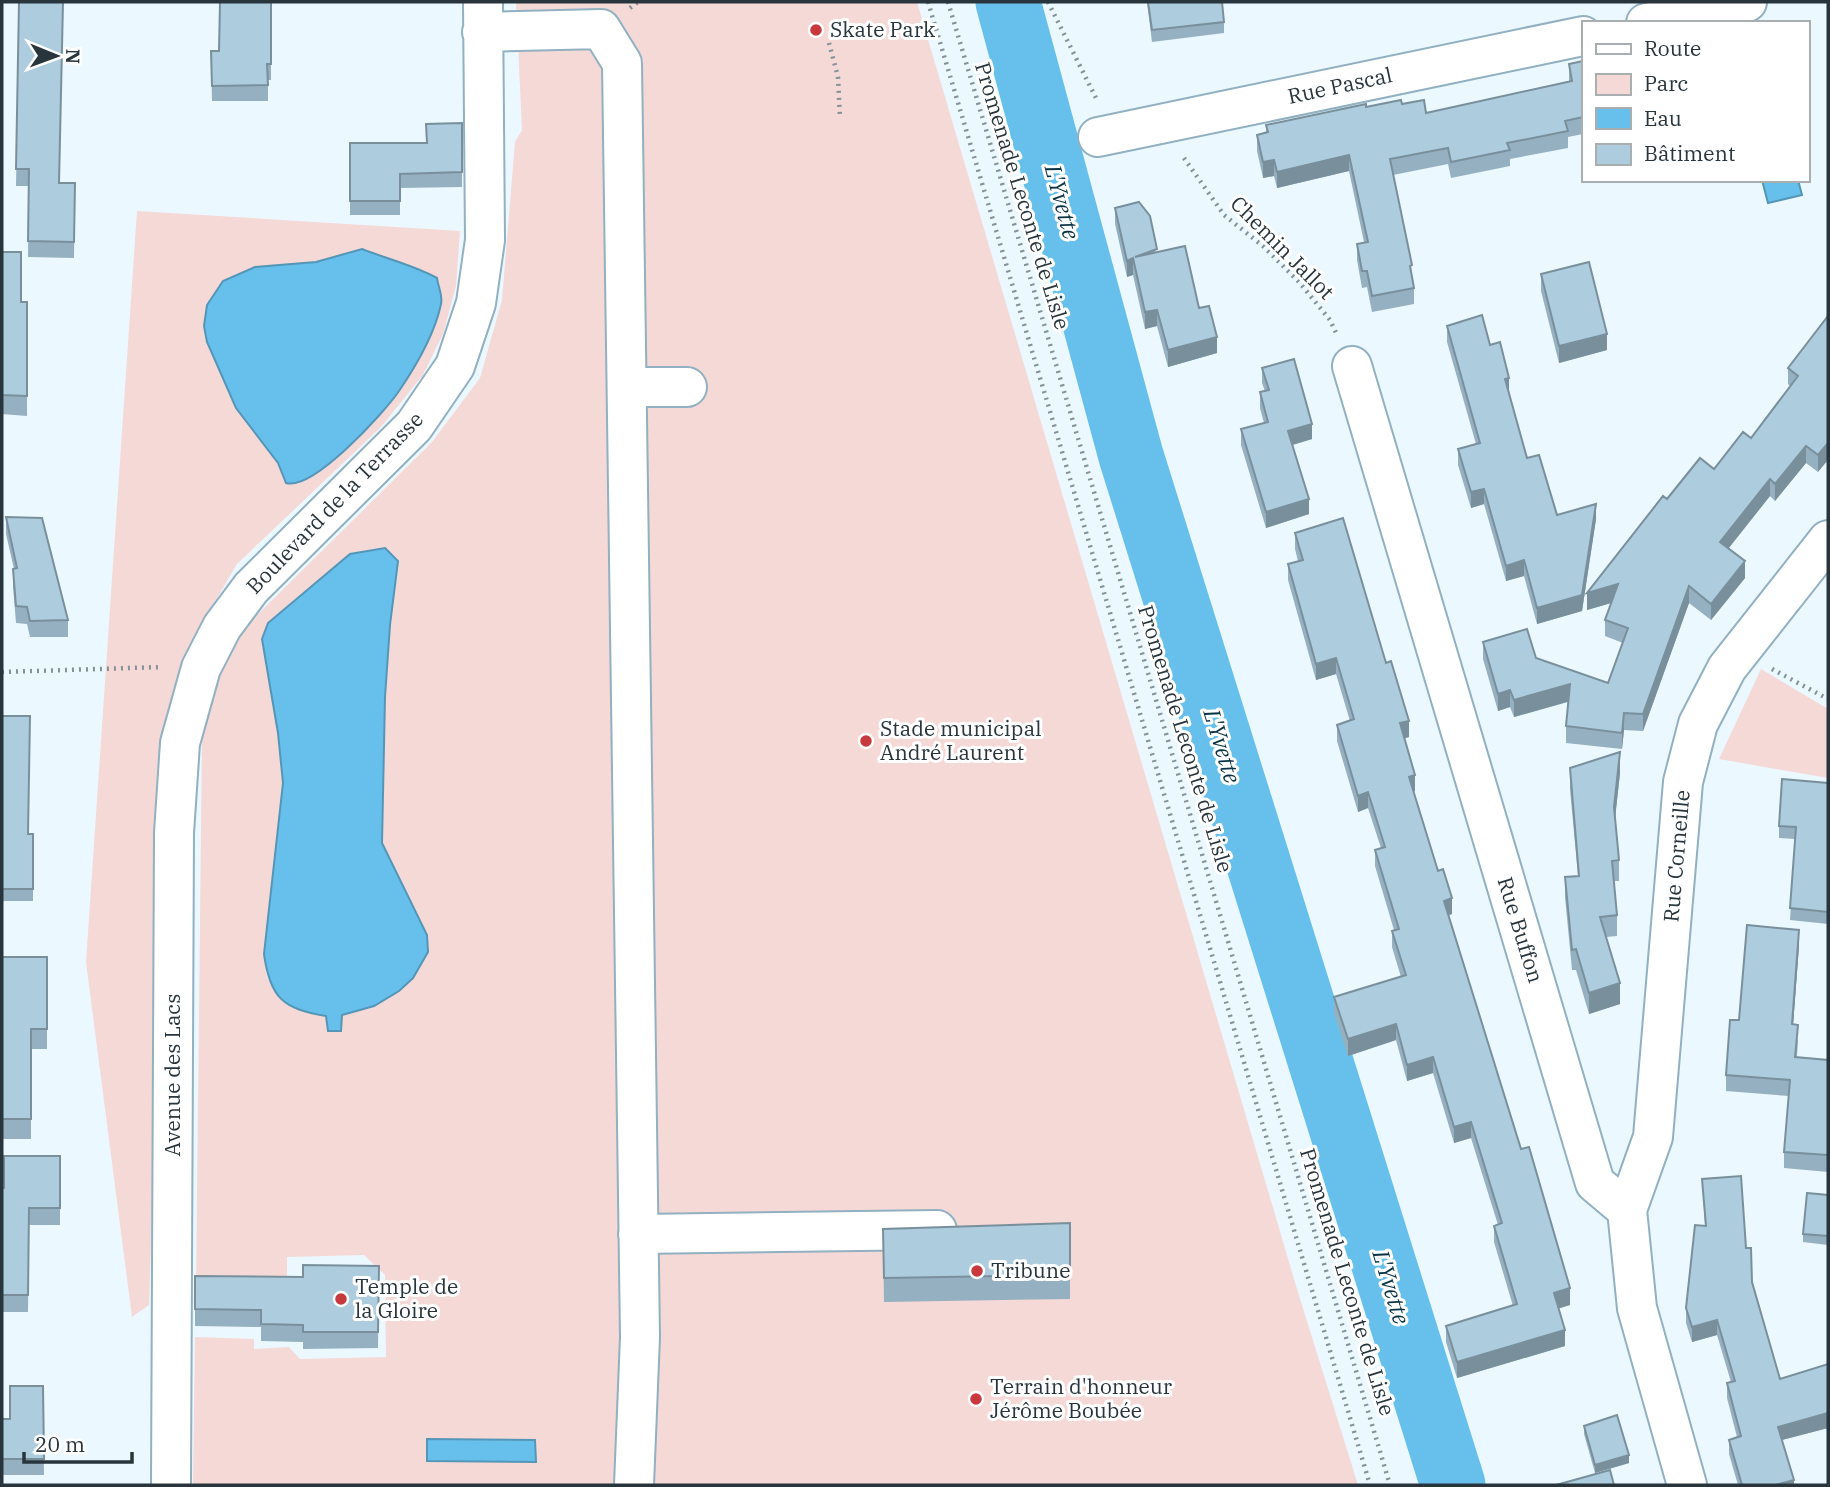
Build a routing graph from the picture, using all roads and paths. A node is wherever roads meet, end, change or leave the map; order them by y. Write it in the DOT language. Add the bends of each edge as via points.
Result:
graph roads {
  1 [pos="928,2"];
  2 [pos="948,2"];
  3 [pos="1048,2"];
  4 [pos="1747,2"];
  5 [pos="483,17"];
  6 [pos="1656,21"];
  7 [pos="1582,36"];
  8 [pos="829,43"];
  9 [pos="840,118"];
  10 [pos="1157,124"];
  11 [pos="1108,135"];
  12 [pos="1352,366"];
  13 [pos="626,387"];
  14 [pos="687,387"];
  15 [pos="1828,540"];
  16 [pos="1740,652"];
  17 [pos="137,667"];
  18 [pos="201,668"];
  19 [pos="2,672"];
  20 [pos="1828,699"];
  21 [pos="1627,1210"];
  22 [pos="977,1229"];
  23 [pos="638,1234"];
  24 [pos="171,1485"];
  25 [pos="634,1485"];
  26 [pos="1370,1485"];
  27 [pos="1390,1485"];
  28 [pos="1687,1485"];
  1 -- 26 [label="path"];
  2 -- 27 [label="path, Promenade Leconte de Lisle"];
  3 -- 11 [label="path" via="1108,120"];
  4 -- 6 [label="street"];
  5 -- 13 [label="street" via="601,29 622,63"];
  5 -- 18 [label="street, Boulevard de la Terrasse" via="485,240 476,303 455,366 414,426 251,588 222,627"];
  7 -- 10 [label="street, Rue Pascal"];
  8 -- 9 [label="path" via="838,76"];
  10 -- 11 [label="street, Rue Pascal"];
  10 -- 12 [label="path, Chemin Jallot" via="1224,215 1307,291 1329,320"];
  12 -- 21 [label="street, Rue Buffon" via="1595,1183"];
  13 -- 14 [label="street"];
  13 -- 23 [label="street"];
  15 -- 16 [label="street, Rue Corneille"];
  16 -- 20 [label="path"];
  16 -- 21 [label="street, Rue Corneille" via="1727,667 1698,724 1683,782 1653,1137"];
  17 -- 19 [label="path"];
  18 -- 24 [label="street, Avenue des Lacs" via="180,743 174,832"];
  21 -- 28 [label="street" via="1637,1308"];
  22 -- 23 [label="street"];
  23 -- 25 [label="street" via="640,1337"];
}
